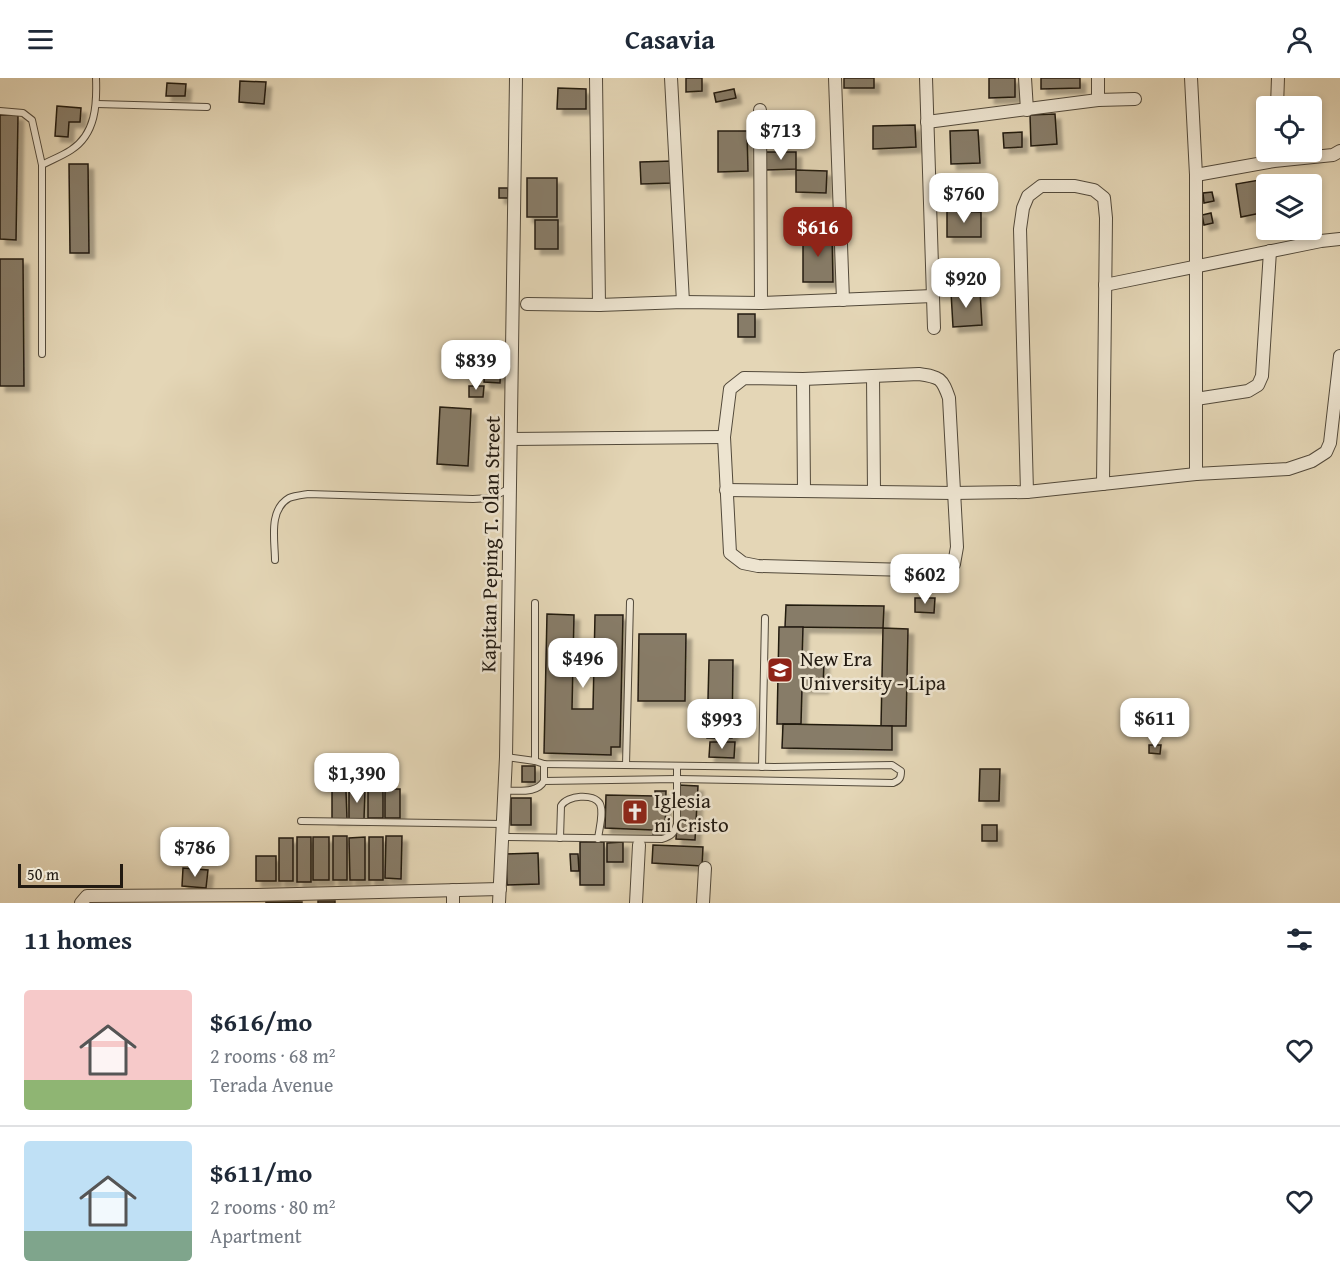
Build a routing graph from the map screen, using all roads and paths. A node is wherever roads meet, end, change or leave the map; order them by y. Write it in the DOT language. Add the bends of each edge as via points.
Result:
graph roads {
  1 [pos="96,78"];
  2 [pos="516,78"];
  3 [pos="596,78"];
  4 [pos="671,78"];
  5 [pos="835,78"];
  6 [pos="926,78"];
  7 [pos="1025,78"];
  8 [pos="1098,78"];
  9 [pos="1191,78"];
  10 [pos="1278,78"];
  11 [pos="1277,96"];
  12 [pos="1135,99"];
  13 [pos="1098,100"];
  14 [pos="97,104"];
  15 [pos="207,107"];
  16 [pos="760,110"];
  17 [pos="1027,110"];
  18 [pos="0,111"];
  19 [pos="927,122"];
  20 [pos="1340,151"];
  21 [pos="1322,155"];
  22 [pos="1256,160"];
  23 [pos="42,165"];
  24 [pos="1196,175"];
  25 [pos="1340,239"];
  26 [pos="1270,251"];
  27 [pos="1196,267"];
  28 [pos="1105,285"];
  29 [pos="933,296"];
  30 [pos="843,300"];
  31 [pos="683,302"];
  32 [pos="761,303"];
  33 [pos="527,304"];
  34 [pos="599,305"];
  35 [pos="934,328"];
  36 [pos="42,354"];
  37 [pos="1340,356"];
  38 [pos="873,376"];
  39 [pos="803,380"];
  40 [pos="1196,399"];
  41 [pos="724,436"];
  42 [pos="511,439"];
  43 [pos="1196,474"];
  44 [pos="1103,484"];
  45 [pos="510,488"];
  46 [pos="726,490"];
  47 [pos="804,491"];
  48 [pos="874,492"];
  49 [pos="1027,492"];
  50 [pos="953,493"];
  51 [pos="275,560"];
  52 [pos="630,602"];
  53 [pos="535,603"];
  54 [pos="765,618"];
  55 [pos="506,757"];
  56 [pos="535,761"];
  57 [pos="544,764"];
  58 [pos="626,765"];
  59 [pos="677,766"];
  60 [pos="762,767"];
  61 [pos="774,767"];
  62 [pos="677,779"];
  63 [pos="775,780"];
  64 [pos="544,781"];
  65 [pos="505,791"];
  66 [pos="301,822"];
  67 [pos="503,831"];
  68 [pos="560,838"];
  69 [pos="598,839"];
  70 [pos="639,845"];
  71 [pos="705,868"];
  72 [pos="500,889"];
  73 [pos="359,897"];
  74 [pos="405,897"];
  75 [pos="453,897"];
  76 [pos="308,898"];
  77 [pos="200,899"];
  78 [pos="257,899"];
  79 [pos="81,903"];
  80 [pos="500,903"];
  81 [pos="636,903"];
  82 [pos="703,903"];
  1 -- 14 [label="lane"];
  2 -- 42 [label="street, Kapitan Peping T. Olan Street"];
  3 -- 34 [label="street"];
  4 -- 31 [label="street"];
  5 -- 30 [label="street"];
  6 -- 19 [label="street"];
  7 -- 17 [label="street"];
  8 -- 13 [label="street"];
  9 -- 24 [label="street"];
  10 -- 11 [label="street"];
  12 -- 13 [label="street"];
  13 -- 17 [label="street"];
  14 -- 15 [label="lane"];
  14 -- 23 [label="lane" via="83,138 73,149"];
  16 -- 32 [label="street"];
  17 -- 19 [label="street"];
  18 -- 23 [label="lane" via="23,113 32,120"];
  19 -- 29 [label="street"];
  20 -- 21 [label="street"];
  22 -- 24 [label="street"];
  23 -- 36 [label="lane"];
  24 -- 27 [label="street"];
  25 -- 26 [label="street"];
  26 -- 27 [label="street"];
  26 -- 40 [label="street" via="1262,376 1258,385 1248,391"];
  27 -- 28 [label="street"];
  27 -- 40 [label="street"];
  28 -- 44 [label="street"];
  28 -- 49 [label="street" via="1104,198 1094,190 1075,186 1041,186 1028,196 1020,229"];
  29 -- 30 [label="street"];
  29 -- 35 [label="street"];
  30 -- 32 [label="street"];
  31 -- 32 [label="street"];
  31 -- 34 [label="street"];
  33 -- 34 [label="street"];
  37 -- 43 [label="street" via="1326,452 1288,469"];
  38 -- 39 [label="street"];
  38 -- 48 [label="street"];
  38 -- 50 [label="street" via="937,376 944,384 949,398"];
  39 -- 41 [label="street" via="744,378 737,382 730,389"];
  39 -- 47 [label="street"];
  40 -- 43 [label="street"];
  41 -- 42 [label="street"];
  41 -- 46 [label="street"];
  42 -- 45 [label="street, Kapitan Peping T. Olan Street"];
  43 -- 44 [label="street"];
  44 -- 49 [label="street"];
  45 -- 51 [label="lane" via="491,498 472,499 318,494 289,498 274,519"];
  45 -- 55 [label="street, Kapitan Peping T. Olan Street"];
  46 -- 47 [label="street"];
  46 -- 50 [label="street" via="730,553 743,563 945,571 954,564 957,547"];
  47 -- 48 [label="street"];
  48 -- 50 [label="street"];
  49 -- 50 [label="street"];
  52 -- 58 [label="lane"];
  53 -- 56 [label="lane"];
  54 -- 60 [label="lane"];
  55 -- 56 [label="lane"];
  55 -- 65 [label="street, Kapitan Peping T. Olan Street"];
  56 -- 57 [label="lane"];
  57 -- 58 [label="lane"];
  57 -- 64 [label="lane"];
  58 -- 59 [label="lane"];
  59 -- 60 [label="lane"];
  59 -- 62 [label="lane"];
  60 -- 61 [label="lane"];
  61 -- 63 [label="lane"];
  61 -- 63 [label="lane" via="892,765 901,771 899,780 893,783"];
  62 -- 63 [label="lane"];
  62 -- 64 [label="lane"];
  62 -- 69 [label="lane" via="677,824 671,836"];
  64 -- 65 [label="lane" via="534,789"];
  65 -- 67 [label="street, Kapitan Peping T. Olan Street"];
  66 -- 67 [label="lane"];
  67 -- 68 [label="lane"];
  67 -- 72 [label="street, Kapitan Peping T. Olan Street"];
  68 -- 69 [label="lane"];
  68 -- 69 [label="lane" via="563,801 593,798 601,809"];
  70 -- 81 [label="street"];
  71 -- 82 [label="street"];
  72 -- 75 [label="street"];
  72 -- 80 [label="street, Kapitan Peping T. Olan Street"];
  73 -- 74 [label="street"];
  73 -- 76 [label="street"];
  74 -- 75 [label="street"];
  76 -- 78 [label="street"];
  77 -- 78 [label="street"];
  77 -- 79 [label="street" via="87,896"];
}
